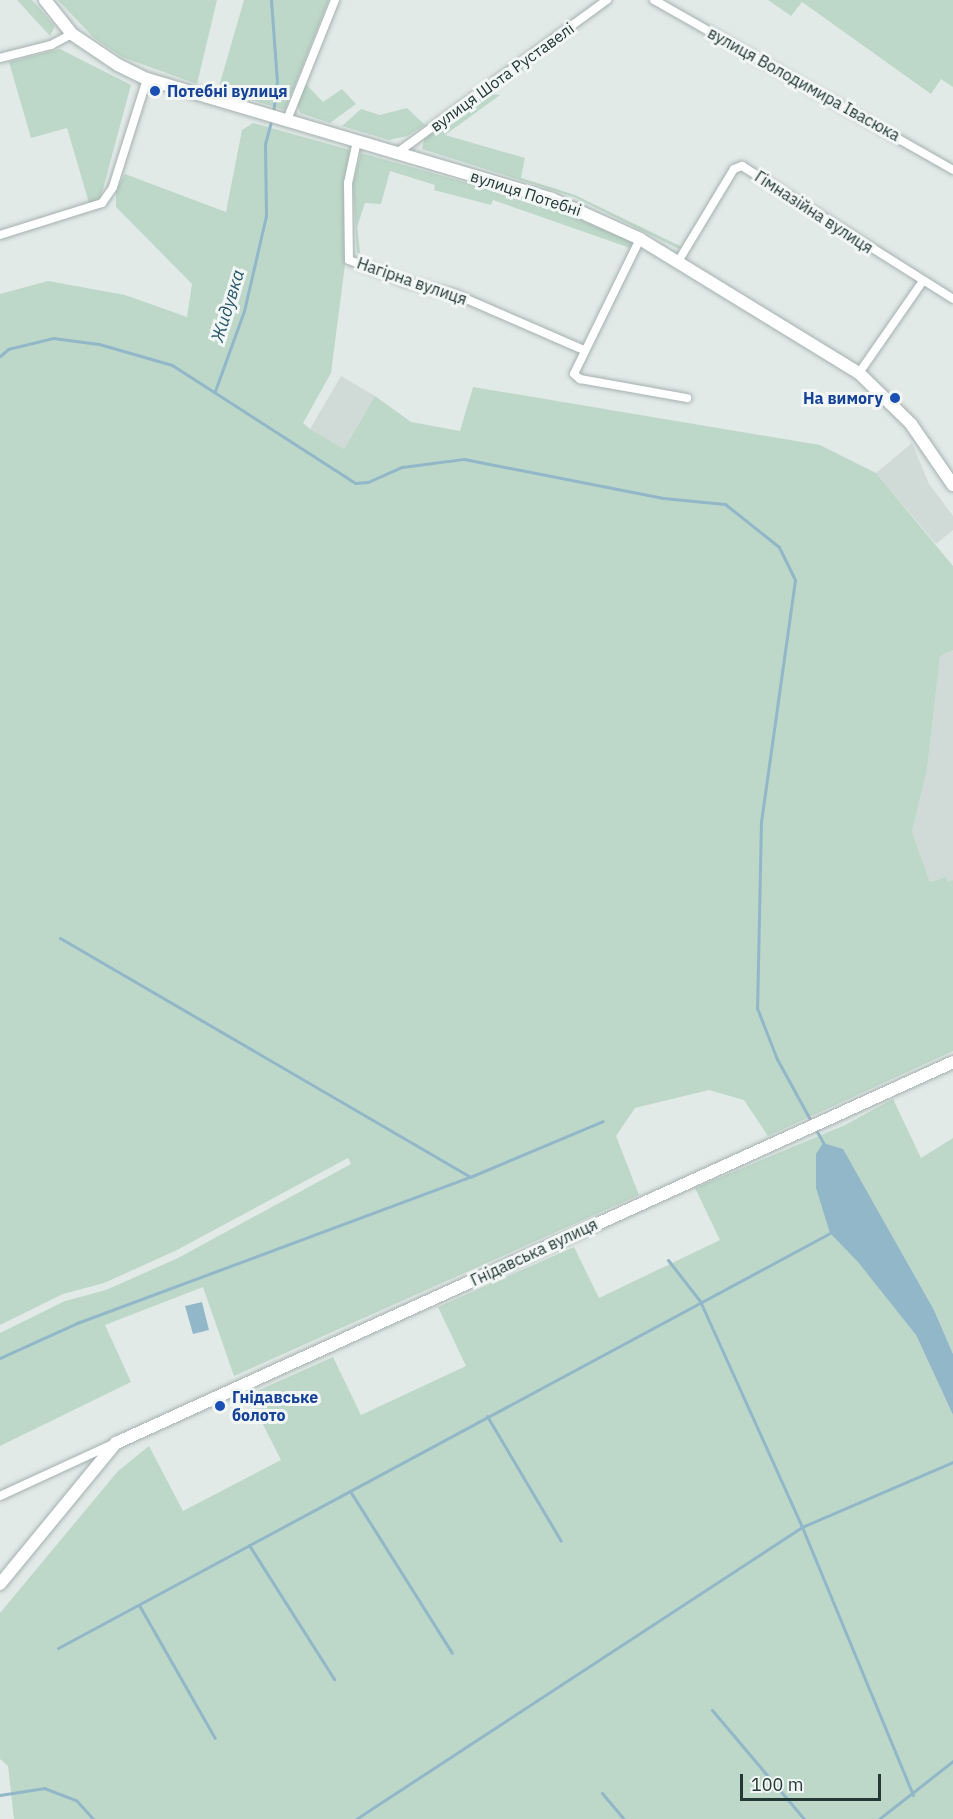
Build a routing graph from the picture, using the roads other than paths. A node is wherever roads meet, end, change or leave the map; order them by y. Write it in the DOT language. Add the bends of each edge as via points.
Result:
graph roads {
  1 [pos="45,0"];
  2 [pos="335,0"];
  3 [pos="607,0"];
  4 [pos="654,0"];
  5 [pos="72,34"];
  6 [pos="0,58"];
  7 [pos="147,79"];
  8 [pos="283,119"];
  9 [pos="357,141"];
  10 [pos="397,153"];
  11 [pos="953,170"];
  12 [pos="0,235"];
  13 [pos="640,239"];
  14 [pos="679,260"];
  15 [pos="923,281"];
  16 [pos="953,299"];
  17 [pos="584,350"];
  18 [pos="859,373"];
  19 [pos="687,398"];
  20 [pos="951,480"];
  21 [pos="951,1067"];
  22 [pos="116,1443"];
  23 [pos="1,1495"];
  24 [pos="0,1584"];
  1 -- 5 [label="main road, вулиця Потебні"];
  2 -- 8 [label="street"];
  3 -- 10 [label="street, вулиця Шота Руставелі"];
  4 -- 11 [label="street, вулиця Володимира Івасюка"];
  5 -- 6 [label="street" via="51,45"];
  5 -- 7 [label="main road, вулиця Потебні" via="117,65"];
  7 -- 8 [label="main road, вулиця Потебні"];
  7 -- 12 [label="street" via="113,187 102,203"];
  8 -- 9 [label="main road, вулиця Потебні"];
  9 -- 10 [label="main road, вулиця Потебні"];
  9 -- 17 [label="street, Нагірна вулиця" via="348,183 349,260 405,282 455,294"];
  10 -- 13 [label="main road, вулиця Потебні" via="552,199"];
  13 -- 14 [label="main road, вулиця Потебні"];
  13 -- 17 [label="street"];
  14 -- 15 [label="street, Гімназійна вулиця" via="734,169 742,166"];
  14 -- 18 [label="main road, вулиця Потебні"];
  15 -- 16 [label="street, Гімназійна вулиця"];
  15 -- 18 [label="street"];
  17 -- 19 [label="street" via="574,371 577,378"];
  18 -- 20 [label="main road, вулиця Потебні" via="911,424"];
  21 -- 22 [label="main road, Гнідавська вулиця" via="773,1142"];
  22 -- 23 [label="street, Гнідавська вулиця"];
  22 -- 24 [label="main road, Гнідавська вулиця"];
}
